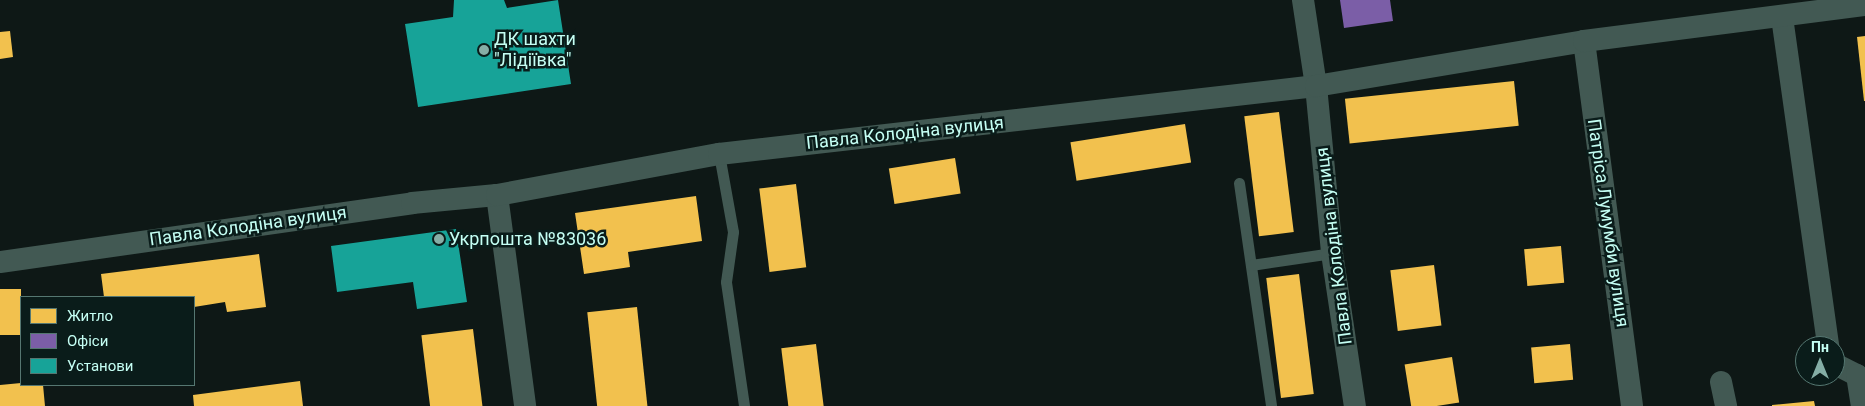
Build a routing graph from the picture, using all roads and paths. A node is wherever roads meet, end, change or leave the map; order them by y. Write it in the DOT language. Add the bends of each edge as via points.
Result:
graph roads {
  1 [pos="1303,0"];
  2 [pos="1865,5"];
  3 [pos="1782,16"];
  4 [pos="1584,41"];
  5 [pos="1316,86"];
  6 [pos="719,154"];
  7 [pos="1238,183"];
  8 [pos="497,195"];
  9 [pos="1332,253"];
  10 [pos="0,262"];
  11 [pos="1251,265"];
  12 [pos="1827,336"];
  13 [pos="1845,369"];
  14 [pos="1721,382"];
  15 [pos="524,406"];
  16 [pos="744,406"];
  17 [pos="1271,406"];
  18 [pos="1355,406"];
  19 [pos="1632,406"];
  20 [pos="1726,406"];
  21 [pos="1862,406"];
  1 -- 5 [label="street, Павла Колодіна вулиця"];
  2 -- 3 [label="street"];
  3 -- 4 [label="street"];
  3 -- 12 [label="street"];
  4 -- 5 [label="street"];
  4 -- 19 [label="street, Патріса Лумумби вулиця"];
  5 -- 6 [label="street, Павла Колодіна вулиця"];
  5 -- 9 [label="street, Павла Колодіна вулиця"];
  6 -- 8 [label="street, Павла Колодіна вулиця"];
  6 -- 16 [label="lane" via="733,232 726,282"];
  7 -- 11 [label="lane"];
  8 -- 10 [label="street, Павла Колодіна вулиця" via="412,203"];
  8 -- 15 [label="street"];
  9 -- 11 [label="lane"];
  9 -- 18 [label="street, Павла Колодіна вулиця"];
  11 -- 17 [label="lane"];
  13 -- 21 [label="street" via="1857,375"];
  14 -- 20 [label="street"];
}
